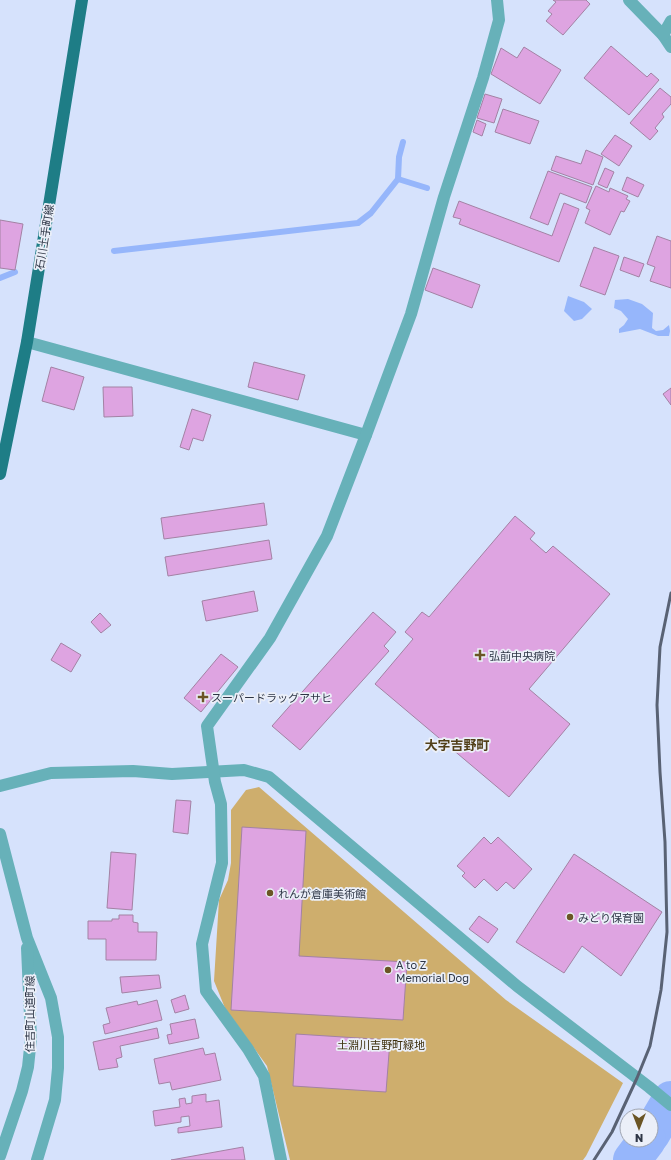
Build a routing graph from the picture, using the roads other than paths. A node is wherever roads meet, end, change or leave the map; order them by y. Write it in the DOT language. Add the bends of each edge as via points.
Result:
graph roads {
  1 [pos="82,0"];
  2 [pos="497,0"];
  3 [pos="629,0"];
  4 [pos="671,21"];
  5 [pos="664,35"];
  6 [pos="671,47"];
  7 [pos="27,342"];
  8 [pos="366,435"];
  9 [pos="0,474"];
  10 [pos="214,771"];
  11 [pos="0,786"];
  12 [pos="0,834"];
  13 [pos="27,938"];
  14 [pos="671,1105"];
  15 [pos="0,1156"];
  16 [pos="37,1160"];
  17 [pos="281,1160"];
  1 -- 7 [label="main road, 石川土手町線"];
  2 -- 8 [label="street" via="499,20 483,78 444,197 411,314"];
  3 -- 5 [label="street"];
  4 -- 5 [label="street"];
  5 -- 6 [label="street"];
  7 -- 8 [label="street"];
  7 -- 9 [label="main road, 石川土手町線"];
  8 -- 10 [label="street" via="327,536 270,638 208,726"];
  10 -- 11 [label="street" via="172,774 133,771 52,773"];
  10 -- 14 [label="street" via="244,770 269,777 517,986"];
  10 -- 17 [label="street" via="221,804 222,863 202,944 206,992 248,1049 264,1076"];
  12 -- 13 [label="street, 住吉町山道町線"];
  13 -- 15 [label="street, 住吉町山道町線" via="31,1038 28,1067"];
  13 -- 16 [label="street, 住吉町山道町線" via="52,998 58,1037 55,1100"];
}
